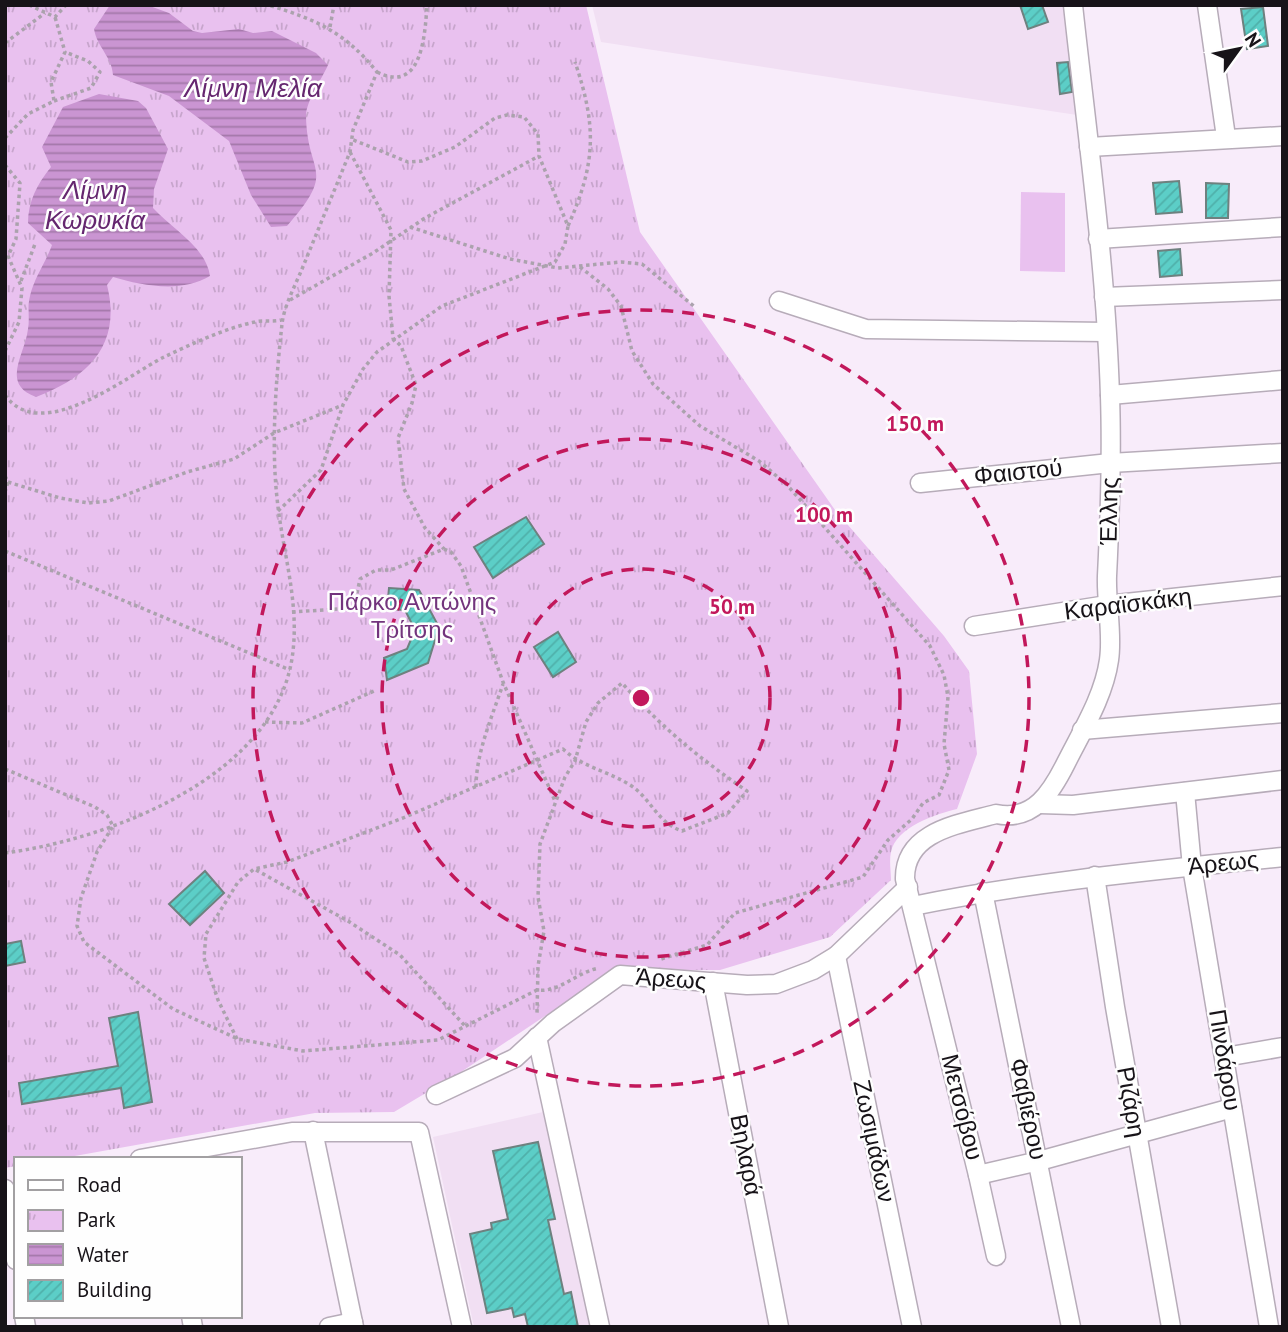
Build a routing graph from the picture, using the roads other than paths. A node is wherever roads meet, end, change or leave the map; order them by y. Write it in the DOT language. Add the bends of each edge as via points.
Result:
graph roads {
  1 [pos="1073,5"];
  2 [pos="1207,5"];
  3 [pos="1283,136"];
  4 [pos="1227,137"];
  5 [pos="1088,147"];
  6 [pos="1283,227"];
  7 [pos="1098,239"];
  8 [pos="1283,290"];
  9 [pos="1104,297"];
  10 [pos="779,301"];
  11 [pos="1105,332"];
  12 [pos="1283,380"];
  13 [pos="1110,395"];
  14 [pos="1283,453"];
  15 [pos="1110,463"];
  16 [pos="920,483"];
  17 [pos="1283,586"];
  18 [pos="1107,605"];
  19 [pos="974,626"];
  20 [pos="1283,713"];
  21 [pos="1082,730"];
  22 [pos="1283,780"];
  23 [pos="1185,792"];
  24 [pos="1040,804"];
  25 [pos="1283,857"];
  26 [pos="1192,867"];
  27 [pos="1095,876"];
  28 [pos="908,887"];
  29 [pos="983,892"];
  30 [pos="914,906"];
  31 [pos="836,956"];
  32 [pos="713,982"];
  33 [pos="537,1037"];
  34 [pos="1283,1047"];
  35 [pos="1224,1057"];
  36 [pos="436,1095"];
  37 [pos="1233,1108"];
  38 [pos="313,1131"];
  39 [pos="1136,1132"];
  40 [pos="160,1157"];
  41 [pos="1039,1161"];
  42 [pos="978,1175"];
  43 [pos="5,1189"];
  44 [pos="14,1247"];
  45 [pos="996,1256"];
  46 [pos="353,1324"];
  47 [pos="329,1327"];
  48 [pos="462,1327"];
  49 [pos="600,1327"];
  50 [pos="779,1327"];
  51 [pos="912,1327"];
  52 [pos="1070,1327"];
  53 [pos="1171,1327"];
  54 [pos="1269,1327"];
  1 -- 5 [label="street, Έλλης"];
  2 -- 4 [label="street"];
  3 -- 4 [label="street"];
  4 -- 5 [label="street"];
  5 -- 7 [label="street, Έλλης"];
  6 -- 7 [label="street"];
  7 -- 9 [label="street, Έλλης"];
  8 -- 9 [label="street"];
  9 -- 11 [label="street, Έλλης"];
  10 -- 11 [label="street" via="866,330"];
  11 -- 13 [label="street, Έλλης"];
  12 -- 13 [label="street"];
  13 -- 15 [label="street, Έλλης"];
  14 -- 15 [label="street, Φαιστού"];
  15 -- 16 [label="street, Φαιστού"];
  15 -- 18 [label="street, Έλλης"];
  17 -- 18 [label="street, Καραϊσκάκη"];
  18 -- 19 [label="street, Καραϊσκάκη"];
  18 -- 21 [label="street, Έλλης" via="1109,659"];
  20 -- 21 [label="street"];
  21 -- 24 [label="street, Έλλης" via="1055,785"];
  22 -- 23 [label="street"];
  23 -- 24 [label="street" via="1073,805"];
  23 -- 26 [label="street, Πινδάρου"];
  24 -- 28 [label="street" via="942,828 911,853 905,870"];
  25 -- 26 [label="street, Άρεως"];
  26 -- 27 [label="street, Άρεως"];
  26 -- 35 [label="street, Πινδάρου"];
  27 -- 29 [label="street, Άρεως"];
  27 -- 39 [label="street, Ριζάρη"];
  28 -- 30 [label="street"];
  28 -- 31 [label="street, Άρεως"];
  29 -- 30 [label="street, Άρεως"];
  29 -- 41 [label="street, Φαβιέρου"];
  30 -- 42 [label="street, Μετσόβου"];
  31 -- 32 [label="street, Άρεως" via="813,971 776,984"];
  31 -- 51 [label="street, Ζωσιμάδων"];
  32 -- 33 [label="street, Άρεως" via="620,975"];
  32 -- 50 [label="street, Βηλαρά"];
  33 -- 36 [label="street, Άρεως" via="504,1065"];
  33 -- 49 [label="street"];
  34 -- 35 [label="street"];
  35 -- 37 [label="street, Πινδάρου"];
  37 -- 39 [label="street, Μετσόβου"];
  37 -- 54 [label="street, Πινδάρου"];
  38 -- 40 [label="street"];
  38 -- 46 [label="street"];
  38 -- 48 [label="street" via="419,1132"];
  39 -- 41 [label="street, Μετσόβου"];
  39 -- 53 [label="street, Ριζάρη"];
  41 -- 42 [label="street, Μετσόβου"];
  41 -- 52 [label="street, Φαβιέρου"];
  42 -- 45 [label="street"];
  43 -- 44 [label="street"];
  46 -- 47 [label="street"];
}
